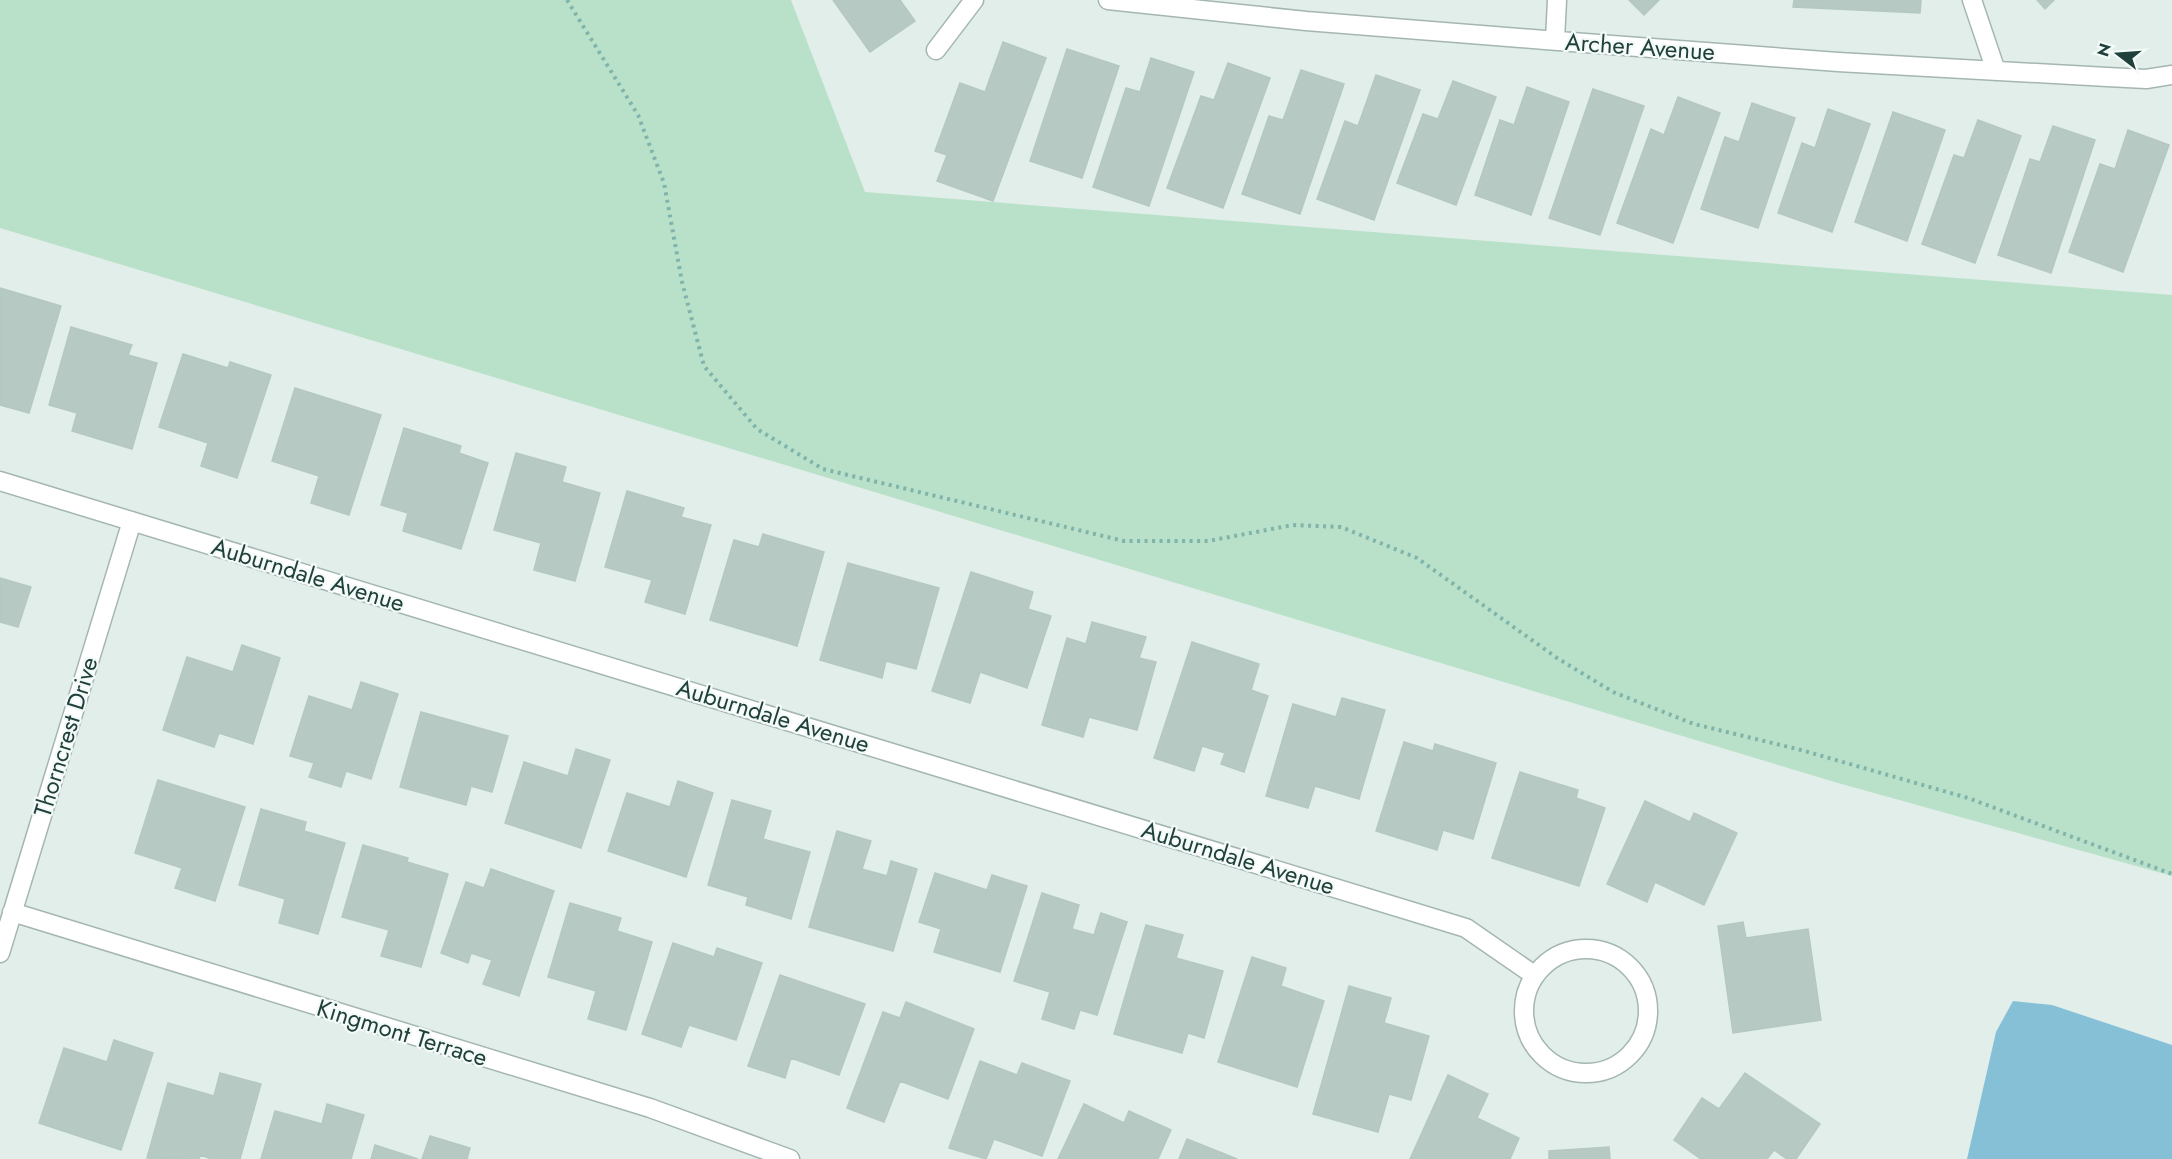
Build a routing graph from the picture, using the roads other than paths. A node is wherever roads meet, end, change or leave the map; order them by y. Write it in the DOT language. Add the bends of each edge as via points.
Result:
graph roads {
  1 [pos="974,0"];
  2 [pos="1108,0"];
  3 [pos="1557,0"];
  4 [pos="1972,0"];
  5 [pos="1555,40"];
  6 [pos="936,50"];
  7 [pos="1996,71"];
  8 [pos="2172,75"];
  9 [pos="0,481"];
  10 [pos="132,521"];
  11 [pos="12,912"];
  12 [pos="0,953"];
  13 [pos="1534,975"];
  14 [pos="790,1159"];
  1 -- 6 [label="street"];
  2 -- 5 [label="street, Archer Avenue" via="1306,21"];
  3 -- 5 [label="street"];
  4 -- 7 [label="street"];
  5 -- 7 [label="street, Archer Avenue"];
  7 -- 8 [label="street, Archer Avenue" via="2117,78"];
  9 -- 10 [label="street, Auburndale Avenue"];
  10 -- 11 [label="street, Thorncrest Drive"];
  10 -- 13 [label="street, Auburndale Avenue" via="1466,928"];
  11 -- 12 [label="street, Thorncrest Drive"];
  11 -- 14 [label="street, Kingmont Terrace" via="650,1108"];
  13 -- 13 [label="street" via="1565,952 1604,951 1622,960 1636,973 1645,991 1646,1029 1637,1047 1622,1063 1602,1072 1581,1074 1560,1068 1542,1056 1529,1038 1524,1017 1526,995"];
}
